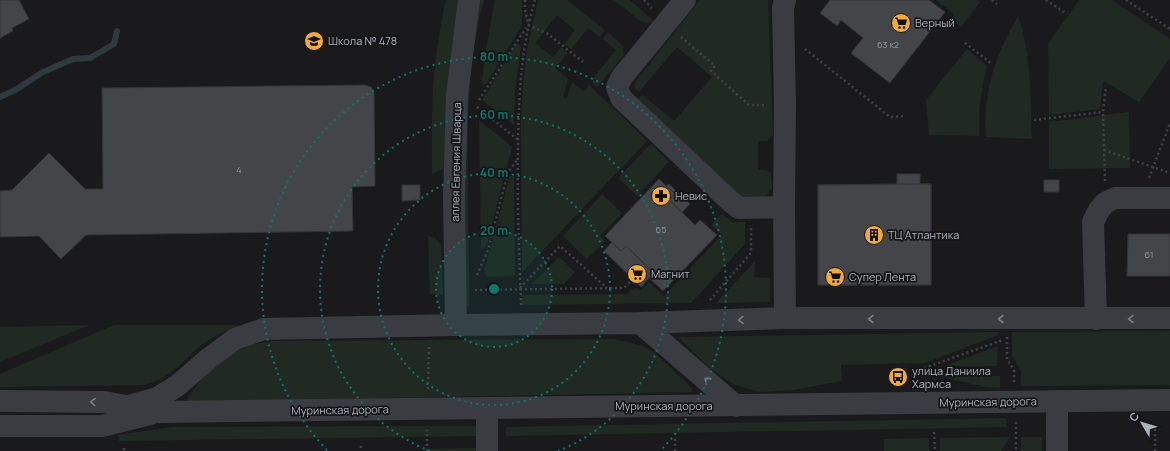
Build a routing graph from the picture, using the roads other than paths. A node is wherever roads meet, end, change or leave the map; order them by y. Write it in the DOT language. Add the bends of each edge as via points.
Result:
graph roads {
  1 [pos="470,0"];
  2 [pos="685,0"];
  3 [pos="785,0"];
  4 [pos="1170,198"];
  5 [pos="784,207"];
  6 [pos="785,318"];
  7 [pos="1170,318"];
  8 [pos="1096,319"];
  9 [pos="640,323"];
  10 [pos="456,325"];
  11 [pos="1170,400"];
  12 [pos="0,401"];
  13 [pos="1057,402"];
  14 [pos="127,406"];
  15 [pos="736,406"];
  16 [pos="487,408"];
  17 [pos="159,412"];
  18 [pos="0,426"];
  19 [pos="487,451"];
  20 [pos="1057,451"];
  1 -- 10 [label="street, аллея Евгения Шварца" via="457,95 454,197"];
  2 -- 5 [label="street" via="622,77 617,87 621,98 739,208"];
  3 -- 5 [label="street"];
  4 -- 8 [label="street" via="1115,198 1099,210 1093,222"];
  5 -- 6 [label="street"];
  8 -- 6 [label="street, one-way"];
  6 -- 9 [label="street, one-way"];
  7 -- 8 [label="street, one-way"];
  9 -- 10 [label="street"];
  15 -- 9 [label="street, one-way"];
  10 -- 14 [label="street" via="264,329 235,338 177,386 157,398"];
  11 -- 13 [label="street, Муринская дорога"];
  14 -- 12 [label="street, Муринская дорога, one-way" via="104,402"];
  13 -- 15 [label="street, Муринская дорога"];
  13 -- 20 [label="street"];
  14 -- 17 [label="street, Муринская дорога"];
  15 -- 16 [label="street, Муринская дорога"];
  16 -- 17 [label="street, Муринская дорога"];
  16 -- 19 [label="street"];
  17 -- 18 [label="street, Муринская дорога" via="102,426"];
}
